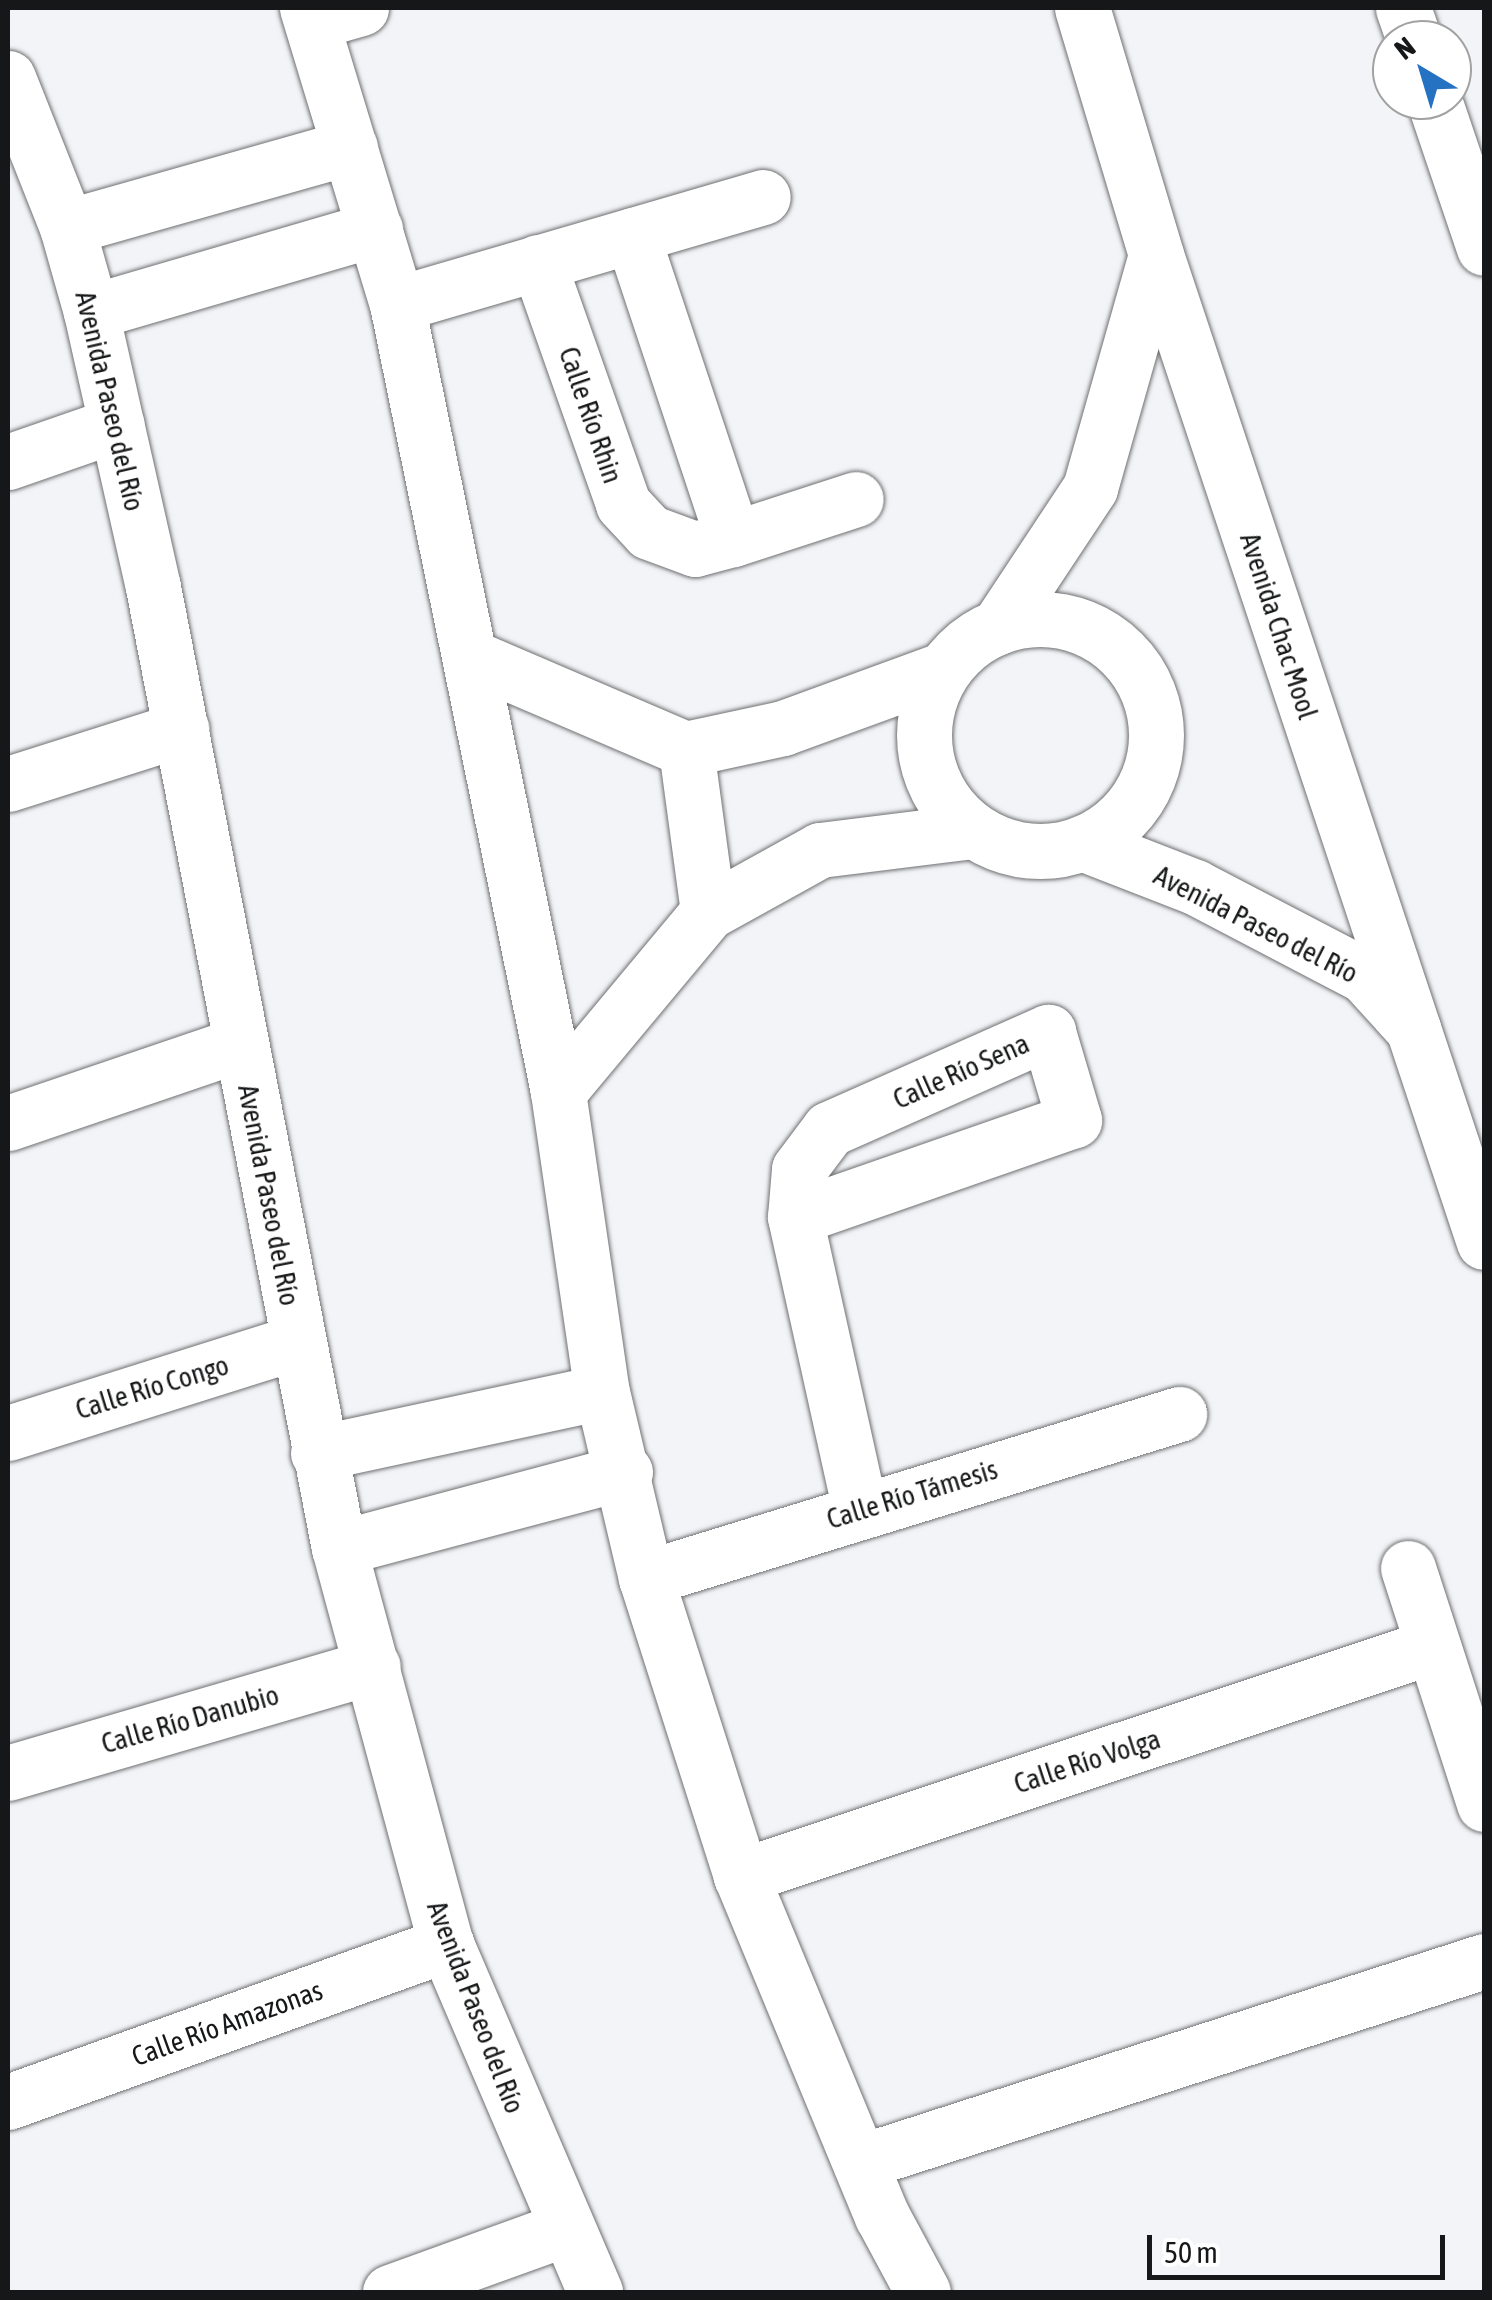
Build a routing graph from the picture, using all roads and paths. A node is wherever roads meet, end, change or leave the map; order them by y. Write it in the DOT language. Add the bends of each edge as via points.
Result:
graph roads {
  1 [pos="1082,8"];
  2 [pos="327,12"];
  3 [pos="11,99"];
  4 [pos="1441,120"];
  5 [pos="350,147"];
  6 [pos="763,197"];
  7 [pos="66,227"];
  8 [pos="374,229"];
  9 [pos="632,235"];
  10 [pos="1484,248"];
  11 [pos="1156,256"];
  12 [pos="538,262"];
  13 [pos="397,304"];
  14 [pos="92,312"];
  15 [pos="116,424"];
  16 [pos="8,462"];
  17 [pos="856,499"];
  18 [pos="733,539"];
  19 [pos="998,626"];
  20 [pos="471,657"];
  21 [pos="944,668"];
  22 [pos="180,729"];
  23 [pos="686,748"];
  24 [pos="8,784"];
  25 [pos="973,830"];
  26 [pos="1082,843"];
  27 [pos="708,912"];
  28 [pos="1413,1029"];
  29 [pos="240,1044"];
  30 [pos="558,1092"];
  31 [pos="8,1124"];
  32 [pos="794,1217"];
  33 [pos="1484,1242"];
  34 [pos="297,1342"];
  35 [pos="602,1392"];
  36 [pos="1179,1414"];
  37 [pos="8,1433"];
  38 [pos="318,1453"];
  39 [pos="624,1472"];
  40 [pos="860,1510"];
  41 [pos="339,1548"];
  42 [pos="1408,1568"];
  43 [pos="646,1578"];
  44 [pos="1433,1646"];
  45 [pos="372,1666"];
  46 [pos="8,1772"];
  47 [pos="1484,1804"];
  48 [pos="741,1876"];
  49 [pos="446,1944"];
  50 [pos="1484,1961"];
  51 [pos="8,2102"];
  52 [pos="860,2162"];
  53 [pos="564,2229"];
  54 [pos="390,2292"];
  55 [pos="595,2292"];
  56 [pos="922,2292"];
  1 -- 11 [label="street, Avenida Chac Mool"];
  2 -- 5 [label="street"];
  3 -- 7 [label="street, Avenida Paseo del Río"];
  4 -- 10 [label="street"];
  5 -- 7 [label="street"];
  5 -- 8 [label="street"];
  6 -- 9 [label="street"];
  7 -- 14 [label="street, Avenida Paseo del Río"];
  8 -- 13 [label="street"];
  8 -- 14 [label="street"];
  9 -- 12 [label="street"];
  9 -- 18 [label="street"];
  11 -- 19 [label="street" via="1090,488"];
  11 -- 28 [label="street, Avenida Chac Mool"];
  12 -- 13 [label="street"];
  12 -- 18 [label="street, Calle Río Rhin" via="622,504 650,532 694,549"];
  13 -- 20 [label="street"];
  14 -- 15 [label="street, Avenida Paseo del Río"];
  15 -- 16 [label="street"];
  15 -- 22 [label="street, Avenida Paseo del Río"];
  17 -- 18 [label="street, Calle Río Rhin"];
  19 -- 21 [label="street"];
  19 -- 26 [label="street" via="1032,619 1068,622 1102,635 1129,659 1148,690 1156,726 1153,762 1139,796 1115,823"];
  20 -- 23 [label="street"];
  20 -- 30 [label="street"];
  21 -- 23 [label="street" via="783,728"];
  21 -- 25 [label="street" via="923,736 929,772 946,804"];
  22 -- 24 [label="street"];
  22 -- 29 [label="street, Avenida Paseo del Río"];
  23 -- 27 [label="street"];
  25 -- 26 [label="street" via="1008,847 1045,851"];
  25 -- 27 [label="street" via="820,850"];
  26 -- 28 [label="street, Avenida Paseo del Río" via="1195,888 1365,976"];
  27 -- 30 [label="street"];
  28 -- 33 [label="street, Avenida Chac Mool"];
  29 -- 31 [label="street"];
  29 -- 34 [label="street, Avenida Paseo del Río"];
  30 -- 35 [label="street"];
  32 -- 32 [label="street, Calle Río Sena" via="799,1169 829,1129 1048,1032 1074,1120"];
  32 -- 40 [label="street, Calle Río Sena"];
  34 -- 37 [label="street, Calle Río Congo"];
  34 -- 38 [label="street, Avenida Paseo del Río"];
  35 -- 38 [label="street"];
  35 -- 39 [label="street"];
  36 -- 40 [label="street, Calle Río Támesis"];
  38 -- 41 [label="street, Avenida Paseo del Río"];
  39 -- 41 [label="street"];
  39 -- 43 [label="street"];
  40 -- 43 [label="street, Calle Río Támesis"];
  41 -- 45 [label="street, Avenida Paseo del Río"];
  42 -- 44 [label="street"];
  43 -- 48 [label="street"];
  44 -- 47 [label="street"];
  44 -- 48 [label="street, Calle Río Volga"];
  45 -- 46 [label="street, Calle Río Danubio"];
  45 -- 49 [label="street, Avenida Paseo del Río"];
  48 -- 52 [label="street"];
  49 -- 51 [label="street, Calle Río Amazonas"];
  49 -- 53 [label="street, Avenida Paseo del Río"];
  50 -- 52 [label="street"];
  52 -- 56 [label="street"];
  53 -- 54 [label="street"];
  53 -- 55 [label="street, Avenida Paseo del Río"];
}
